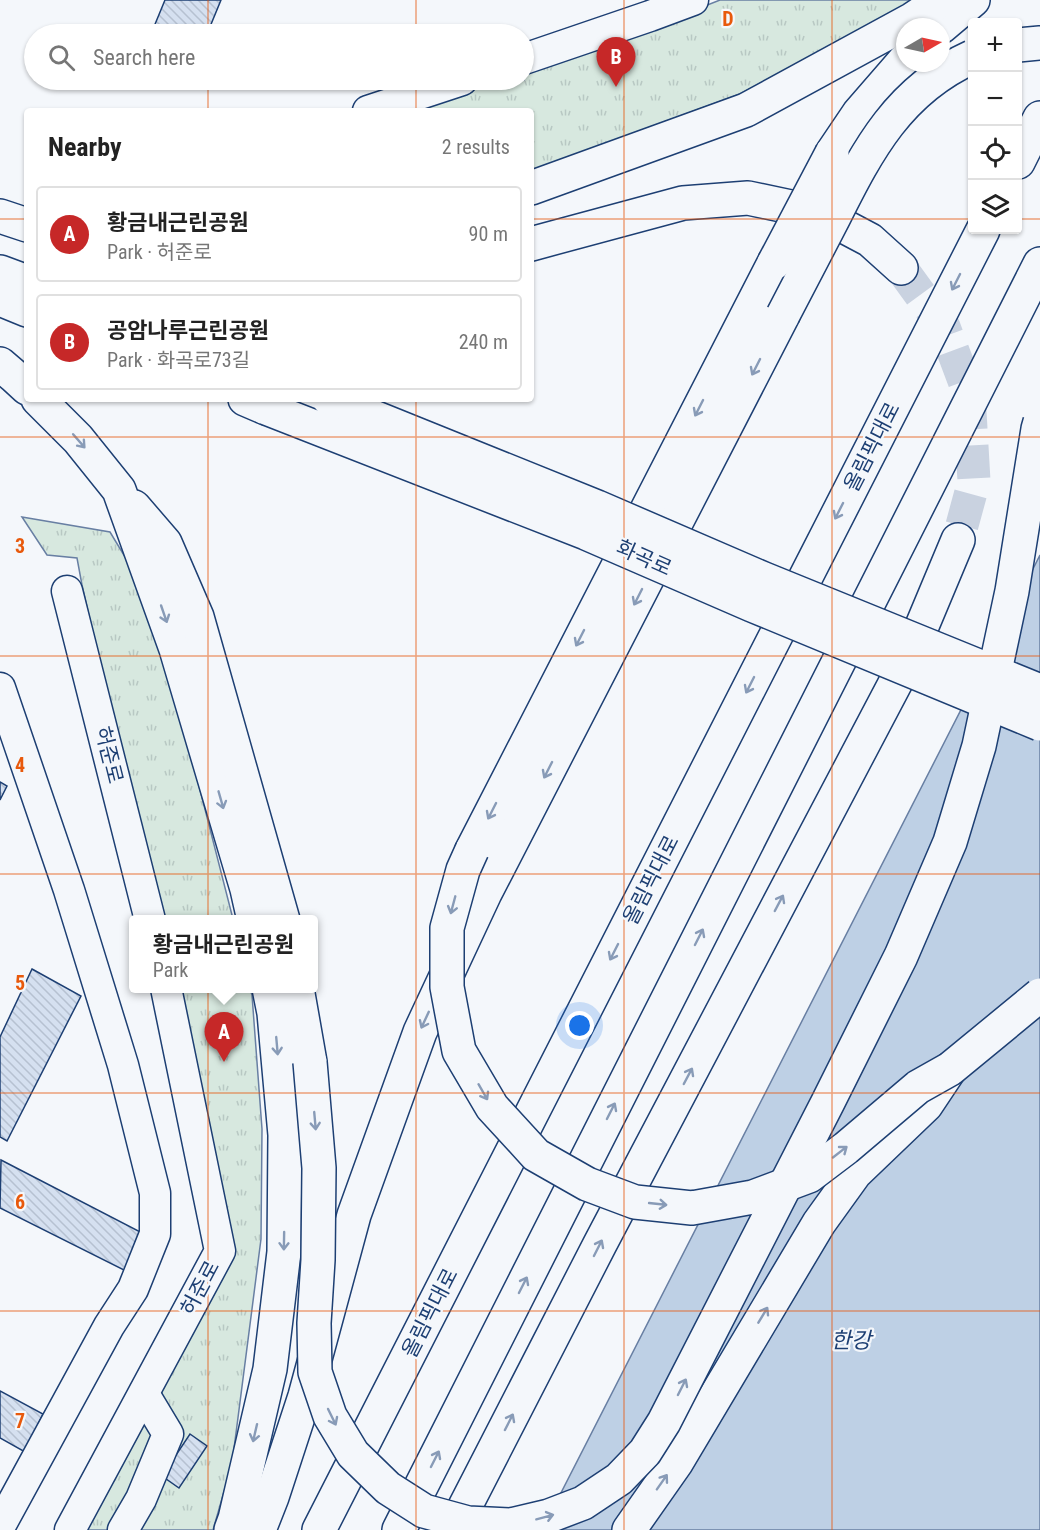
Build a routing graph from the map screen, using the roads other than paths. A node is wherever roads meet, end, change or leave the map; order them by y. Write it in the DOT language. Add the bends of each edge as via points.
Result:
graph roads {
  1 [pos="693,0"];
  2 [pos="941,0"];
  3 [pos="973,0"];
  4 [pos="950,19"];
  5 [pos="1040,43"];
  6 [pos="1022,45"];
  7 [pos="534,56"];
  8 [pos="968,59"];
  9 [pos="896,70"];
  10 [pos="432,90"];
  11 [pos="377,108"];
  12 [pos="1040,118"];
  13 [pos="1022,152"];
  14 [pos="534,187"];
  15 [pos="0,216"];
  16 [pos="24,224"];
  17 [pos="981,234"];
  18 [pos="534,243"];
  19 [pos="1040,264"];
  20 [pos="901,268"];
  21 [pos="0,272"];
  22 [pos="24,281"];
  23 [pos="0,299"];
  24 [pos="24,309"];
  25 [pos="0,364"];
  26 [pos="24,385"];
  27 [pos="41,402"];
  28 [pos="253,402"];
  29 [pos="336,402"];
  30 [pos="1040,422"];
  31 [pos="119,490"];
  32 [pos="958,540"];
  33 [pos="67,591"];
  34 [pos="0,688"];
  35 [pos="1040,692"];
  36 [pos="1040,724"];
  37 [pos="149,915"];
  38 [pos="253,915"];
  39 [pos="282,915"];
  40 [pos="167,993"];
  41 [pos="270,993"];
  42 [pos="298,993"];
  43 [pos="1040,995"];
  44 [pos="950,1069"];
  45 [pos="144,1394"];
  46 [pos="0,1526"];
  47 [pos="70,1530"];
  48 [pos="123,1530"];
  49 [pos="231,1530"];
  50 [pos="259,1530"];
  51 [pos="319,1530"];
  52 [pos="399,1530"];
  53 [pos="453,1530"];
  54 [pos="629,1530"];
  1 -- 7 [label="street"];
  2 -- 14 [label="main road" via="746,110"];
  3 -- 4 [label="main road"];
  5 -- 6 [label="main road"];
  8 -- 50 [label="main road, one-way, bridge" via="934,79 902,106 877,137 484,893 420,1032 354,1215 305,1396"];
  9 -- 44 [label="main road, one-way, bridge" via="859,113 832,153 472,850 447,928 447,987 459,1051 492,1107 536,1155 587,1184 635,1202 692,1208 753,1197 809,1176 918,1087"];
  10 -- 11 [label="street"];
  12 -- 13 [label="main road"];
  15 -- 16 [label="main road"];
  17 -- 51 [label="main road, 올림픽대로, one-way"];
  18 -- 20 [label="main road" via="683,203 748,198 819,213 870,240"];
  52 -- 19 [label="main road, one-way"];
  21 -- 22 [label="main road"];
  23 -- 24 [label="main road"];
  25 -- 26 [label="main road"];
  27 -- 31 [label="main road, one-way" via="78,439"];
  28 -- 36 [label="main road, 화곡로, bridge" via="586,533"];
  29 -- 35 [label="main road, 화곡로, bridge"];
  42 -- 30 [label="main road, one-way, bridge" via="310,1062 319,1168 315,1372 330,1416 353,1454 388,1488 424,1510 468,1523 511,1525 583,1503 619,1479 645,1452 664,1422 901,956 950,842 979,746 1012,591"];
  31 -- 38 [label="main road, one-way" via="176,649"];
  31 -- 39 [label="main road" via="165,543 197,617"];
  53 -- 32 [label="main road, one-way" via="909,657"];
  33 -- 37 [label="street, 허준로"];
  34 -- 46 [label="street" via="123,1065 155,1193 155,1234 133,1289"];
  40 -- 45 [label="street, 허준로" via="220,1251"];
  41 -- 49 [label="main road, one-way" via="285,1135 284,1252 270,1369"];
  43 -- 44 [label="main road, bridge"];
  54 -- 44 [label="main road, one-way" via="676,1463 819,1223 855,1173 926,1105"];
  45 -- 47 [label="street, 허준로"];
  45 -- 48 [label="street" via="168,1434 141,1499"];
}
